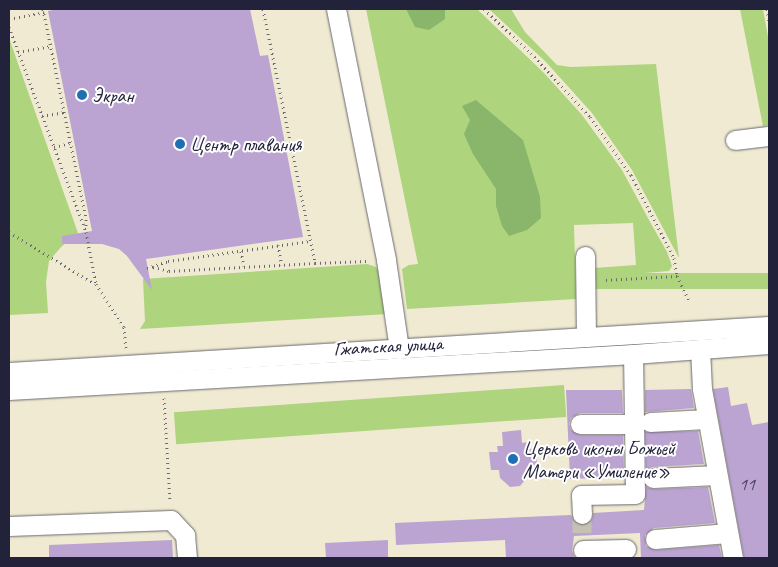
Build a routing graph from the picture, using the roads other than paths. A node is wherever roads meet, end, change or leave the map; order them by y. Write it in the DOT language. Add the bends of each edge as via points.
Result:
graph roads {
  1 [pos="336,9"];
  2 [pos="769,136"];
  3 [pos="735,140"];
  4 [pos="585,256"];
  5 [pos="769,326"];
  6 [pos="586,337"];
  7 [pos="769,344"];
  8 [pos="399,349"];
  9 [pos="700,349"];
  10 [pos="633,354"];
  11 [pos="9,372"];
  12 [pos="9,390"];
  13 [pos="707,419"];
  14 [pos="642,423"];
  15 [pos="580,424"];
  16 [pos="717,475"];
  17 [pos="653,478"];
  18 [pos="582,514"];
  19 [pos="9,526"];
  20 [pos="728,532"];
  21 [pos="655,539"];
  22 [pos="583,548"];
  23 [pos="626,549"];
  24 [pos="187,558"];
  25 [pos="732,558"];
  1 -- 8 [label="street" via="386,260"];
  2 -- 3 [label="street"];
  4 -- 6 [label="street"];
  5 -- 6 [label="street, Гжатская улица"];
  6 -- 8 [label="street, Гжатская улица"];
  7 -- 9 [label="street, Гжатская улица"];
  8 -- 11 [label="street, Гжатская улица"];
  9 -- 10 [label="street, Гжатская улица"];
  9 -- 13 [label="street"];
  10 -- 12 [label="street, Гжатская улица"];
  10 -- 14 [label="street"];
  13 -- 14 [label="street"];
  13 -- 16 [label="street"];
  14 -- 15 [label="street"];
  14 -- 18 [label="street" via="635,494 582,494"];
  16 -- 17 [label="street"];
  16 -- 20 [label="street"];
  19 -- 24 [label="street" via="172,520 185,535"];
  20 -- 21 [label="street"];
  20 -- 25 [label="street"];
  22 -- 23 [label="street"];
}
